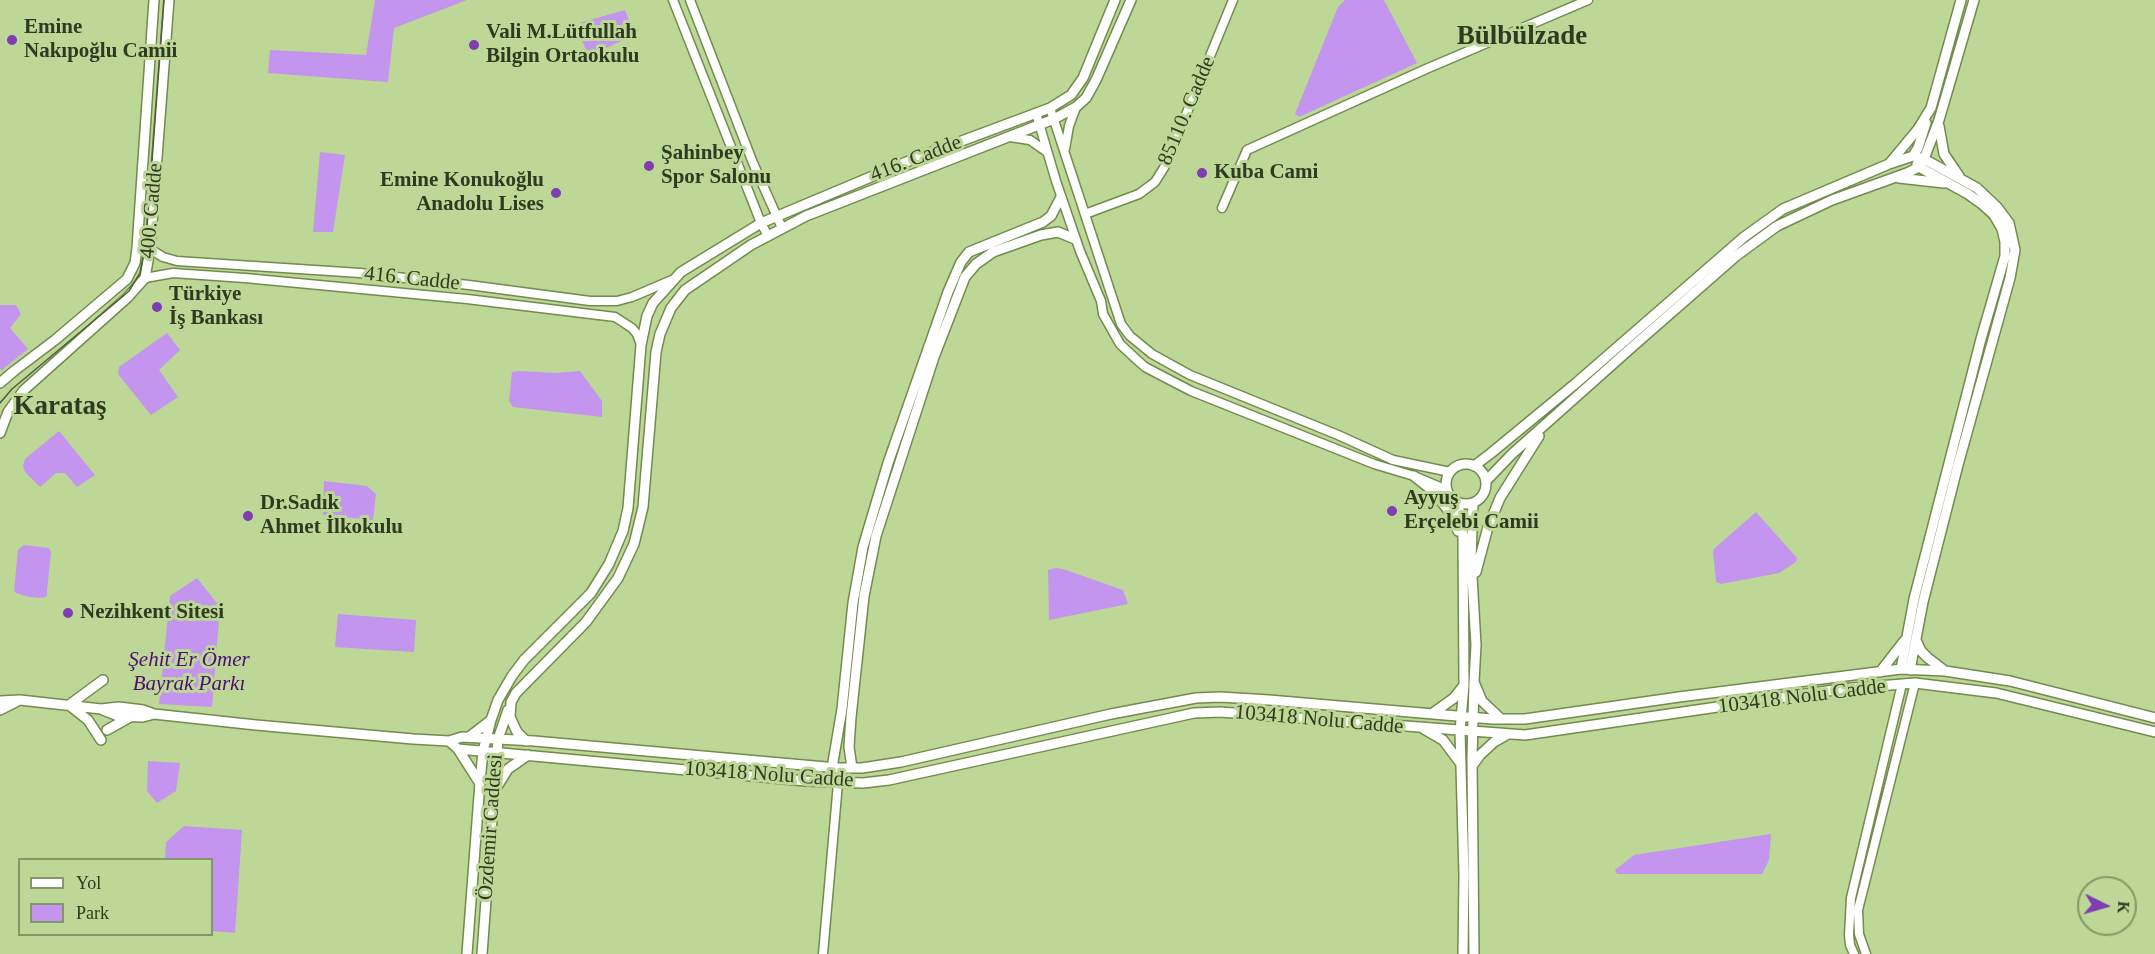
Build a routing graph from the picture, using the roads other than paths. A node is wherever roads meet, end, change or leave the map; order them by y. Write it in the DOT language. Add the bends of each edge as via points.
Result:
graph roads {
  1 [pos="154,0"];
  2 [pos="169,0"];
  3 [pos="674,0"];
  4 [pos="690,0"];
  5 [pos="1115,0"];
  6 [pos="1131,0"];
  7 [pos="1233,0"];
  8 [pos="1588,0"];
  9 [pos="1961,0"];
  10 [pos="1974,0"];
  11 [pos="1076,107"];
  12 [pos="1050,108"];
  13 [pos="1931,108"];
  14 [pos="1036,113"];
  15 [pos="1054,119"];
  16 [pos="1939,120"];
  17 [pos="1040,124"];
  18 [pos="1004,138"];
  19 [pos="1065,153"];
  20 [pos="1049,155"];
  21 [pos="1913,156"];
  22 [pos="1921,163"];
  23 [pos="1890,164"];
  24 [pos="758,174"];
  25 [pos="1890,178"];
  26 [pos="744,179"];
  27 [pos="1965,182"];
  28 [pos="1954,186"];
  29 [pos="1061,197"];
  30 [pos="1222,208"];
  31 [pos="1084,214"];
  32 [pos="776,216"];
  33 [pos="1051,216"];
  34 [pos="761,223"];
  35 [pos="782,228"];
  36 [pos="1058,232"];
  37 [pos="768,236"];
  38 [pos="1076,239"];
  39 [pos="150,249"];
  40 [pos="145,278"];
  41 [pos="672,280"];
  42 [pos="641,345"];
  43 [pos="0,373"];
  44 [pos="11,373"];
  45 [pos="0,384"];
  46 [pos="1547,425"];
  47 [pos="0,433"];
  48 [pos="1474,466"];
  49 [pos="1450,472"];
  50 [pos="1414,476"];
  51 [pos="1486,481"];
  52 [pos="1447,490"];
  53 [pos="1458,502"];
  54 [pos="1473,503"];
  55 [pos="1463,547"];
  56 [pos="1472,589"];
  57 [pos="1911,639"];
  58 [pos="1905,670"];
  59 [pos="1945,670"];
  60 [pos="1880,672"];
  61 [pos="103,680"];
  62 [pos="1474,682"];
  63 [pos="1915,683"];
  64 [pos="1902,684"];
  65 [pos="1464,685"];
  66 [pos="1,696"];
  67 [pos="20,700"];
  68 [pos="511,702"];
  69 [pos="69,705"];
  70 [pos="101,709"];
  71 [pos="0,710"];
  72 [pos="1432,713"];
  73 [pos="154,714"];
  74 [pos="1461,716"];
  75 [pos="130,717"];
  76 [pos="1473,717"];
  77 [pos="2155,718"];
  78 [pos="1501,719"];
  79 [pos="491,720"];
  80 [pos="1422,728"];
  81 [pos="107,730"];
  82 [pos="1460,731"];
  83 [pos="1473,732"];
  84 [pos="2155,732"];
  85 [pos="1508,734"];
  86 [pos="469,737"];
  87 [pos="486,738"];
  88 [pos="498,739"];
  89 [pos="101,740"];
  90 [pos="449,741"];
  91 [pos="526,741"];
  92 [pos="459,748"];
  93 [pos="483,751"];
  94 [pos="496,752"];
  95 [pos="531,754"];
  96 [pos="1461,764"];
  97 [pos="1472,766"];
  98 [pos="832,768"];
  99 [pos="852,768"];
  100 [pos="480,782"];
  101 [pos="838,783"];
  102 [pos="492,804"];
  103 [pos="467,954"];
  104 [pos="482,954"];
  105 [pos="823,954"];
  106 [pos="1463,954"];
  107 [pos="1474,954"];
  108 [pos="1854,954"];
  109 [pos="1866,954"];
  1 -- 44 [label="main road, 400. Cadde" via="135,263 126,279"];
  2 -- 39 [label="main road, 400. Cadde"];
  3 -- 26 [label="street"];
  4 -- 24 [label="street"];
  5 -- 12 [label="main road, 416. Cadde" via="1077,88"];
  6 -- 11 [label="main road" via="1096,80"];
  7 -- 31 [label="street, 85110. Cadde" via="1166,166 1155,182 1139,194"];
  8 -- 30 [label="street" via="1247,150"];
  9 -- 13 [label="main road"];
  10 -- 16 [label="main road"];
  11 -- 15 [label="main road, Özdemir Caddesi"];
  11 -- 19 [label="street"];
  12 -- 14 [label="main road, 416. Cadde"];
  12 -- 15 [label="street"];
  13 -- 21 [label="main road"];
  13 -- 23 [label="main road"];
  14 -- 17 [label="street"];
  14 -- 32 [label="main road, 416. Cadde"];
  15 -- 17 [label="main road, Özdemir Caddesi"];
  15 -- 19 [label="street"];
  16 -- 22 [label="main road"];
  16 -- 27 [label="main road" via="1944,154"];
  17 -- 18 [label="main road, Özdemir Caddesi"];
  17 -- 20 [label="street"];
  18 -- 20 [label="street" via="1030,140"];
  18 -- 35 [label="main road, Özdemir Caddesi"];
  19 -- 31 [label="street"];
  20 -- 29 [label="street"];
  21 -- 22 [label="main road"];
  21 -- 23 [label="main road"];
  22 -- 25 [label="main road"];
  22 -- 27 [label="main road"];
  22 -- 28 [label="main road"];
  23 -- 48 [label="main road" via="1783,209 1744,237 1566,392"];
  24 -- 26 [label="street"];
  24 -- 32 [label="street"];
  25 -- 28 [label="main road"];
  25 -- 46 [label="main road" via="1777,226 1736,256"];
  26 -- 34 [label="street"];
  27 -- 57 [label="main road" via="1977,188 2009,223 2015,250"];
  28 -- 57 [label="main road" via="1994,215 2002,229 2005,256 1914,599"];
  29 -- 33 [label="main road"];
  29 -- 38 [label="street"];
  31 -- 49 [label="street" via="1121,324 1152,354 1190,375 1393,460"];
  32 -- 34 [label="main road, 416. Cadde"];
  32 -- 35 [label="street"];
  33 -- 36 [label="main road" via="1058,223"];
  33 -- 98 [label="main road" via="969,252 945,300 863,547"];
  34 -- 37 [label="street"];
  34 -- 41 [label="main road, 416. Cadde"];
  35 -- 37 [label="main road, Özdemir Caddesi"];
  36 -- 38 [label="main road"];
  36 -- 99 [label="main road" via="993,252 976,264 965,277 934,357 876,536 864,596 851,717"];
  37 -- 68 [label="main road, Özdemir Caddesi" via="685,290 671,308 656,352 643,507 627,561 586,622 523,684"];
  38 -- 50 [label="street" via="1103,314 1120,344 1145,367 1191,391 1374,464"];
  39 -- 40 [label="main road, 400. Cadde"];
  39 -- 41 [label="street, 416. Cadde" via="177,261 360,273 590,302 632,297"];
  40 -- 42 [label="street" via="173,273 245,278 615,317 637,333"];
  40 -- 47 [label="main road, 400. Cadde" via="24,390 8,411"];
  41 -- 42 [label="main road, 416. Cadde" via="653,303"];
  42 -- 79 [label="main road, 416. Cadde" via="623,531 591,592 524,660 498,700"];
  43 -- 44 [label="street"];
  44 -- 45 [label="main road, 400. Cadde"];
  46 -- 51 [label="main road"];
  46 -- 56 [label="main road" via="1500,498 1479,553"];
  48 -- 49 [label="main road" via="1461,465"];
  48 -- 51 [label="main road"];
  49 -- 52 [label="main road"];
  50 -- 52 [label="street"];
  50 -- 55 [label="main road" via="1449,510"];
  51 -- 54 [label="main road" via="1483,494"];
  52 -- 53 [label="main road"];
  53 -- 54 [label="main road"];
  53 -- 55 [label="main road"];
  54 -- 56 [label="main road"];
  55 -- 65 [label="main road"];
  56 -- 62 [label="main road"];
  57 -- 58 [label="main road"];
  57 -- 59 [label="main road"];
  57 -- 60 [label="main road"];
  58 -- 59 [label="main road"];
  58 -- 60 [label="main road"];
  59 -- 77 [label="main road" via="2010,681"];
  60 -- 78 [label="main road"];
  61 -- 69 [label="main road"];
  62 -- 76 [label="main road"];
  62 -- 78 [label="main road" via="1482,701"];
  63 -- 64 [label="main road, 103418 Nolu Cadde"];
  63 -- 84 [label="main road, 103418 Nolu Cadde" via="1996,693"];
  63 -- 109 [label="street" via="1858,910 1859,934"];
  64 -- 85 [label="main road, 103418 Nolu Cadde" via="1841,689 1524,735"];
  64 -- 108 [label="street" via="1851,898 1848,926"];
  65 -- 72 [label="main road" via="1454,698"];
  65 -- 74 [label="main road"];
  66 -- 67 [label="main road"];
  67 -- 69 [label="main road"];
  67 -- 71 [label="main road"];
  68 -- 88 [label="main road, Özdemir Caddesi"];
  68 -- 91 [label="main road" via="511,722"];
  69 -- 70 [label="main road"];
  69 -- 89 [label="main road" via="88,720"];
  70 -- 73 [label="main road" via="119,707"];
  70 -- 75 [label="main road"];
  72 -- 74 [label="main road"];
  72 -- 99 [label="main road" via="1196,698 901,762"];
  73 -- 75 [label="main road"];
  73 -- 90 [label="main road"];
  74 -- 76 [label="main road"];
  74 -- 82 [label="main road"];
  75 -- 81 [label="main road"];
  76 -- 78 [label="main road"];
  76 -- 83 [label="main road"];
  79 -- 86 [label="main road"];
  79 -- 87 [label="main road, 416. Cadde"];
  80 -- 82 [label="main road, 103418 Nolu Cadde"];
  80 -- 96 [label="main road" via="1443,740"];
  80 -- 101 [label="main road, 103418 Nolu Cadde" via="1194,713 889,780"];
  82 -- 83 [label="main road, 103418 Nolu Cadde"];
  82 -- 96 [label="main road"];
  83 -- 85 [label="main road, 103418 Nolu Cadde"];
  83 -- 97 [label="main road"];
  85 -- 97 [label="main road"];
  86 -- 87 [label="main road"];
  86 -- 90 [label="main road"];
  87 -- 88 [label="main road"];
  87 -- 93 [label="main road, 416. Cadde"];
  88 -- 91 [label="main road"];
  88 -- 94 [label="main road, Özdemir Caddesi"];
  90 -- 92 [label="main road"];
  91 -- 98 [label="main road"];
  92 -- 93 [label="main road, 103418 Nolu Cadde"];
  92 -- 100 [label="main road"];
  93 -- 94 [label="main road, 103418 Nolu Cadde"];
  93 -- 100 [label="main road, Özdemir Caddesi"];
  94 -- 95 [label="main road, 103418 Nolu Cadde"];
  94 -- 102 [label="main road, Özdemir Caddesi"];
  95 -- 101 [label="main road, 103418 Nolu Cadde"];
  95 -- 102 [label="main road" via="503,775"];
  96 -- 106 [label="main road"];
  97 -- 107 [label="main road"];
  98 -- 99 [label="main road"];
  100 -- 103 [label="main road, Özdemir Caddesi"];
  101 -- 105 [label="street"];
  102 -- 104 [label="main road, Özdemir Caddesi"];
}
